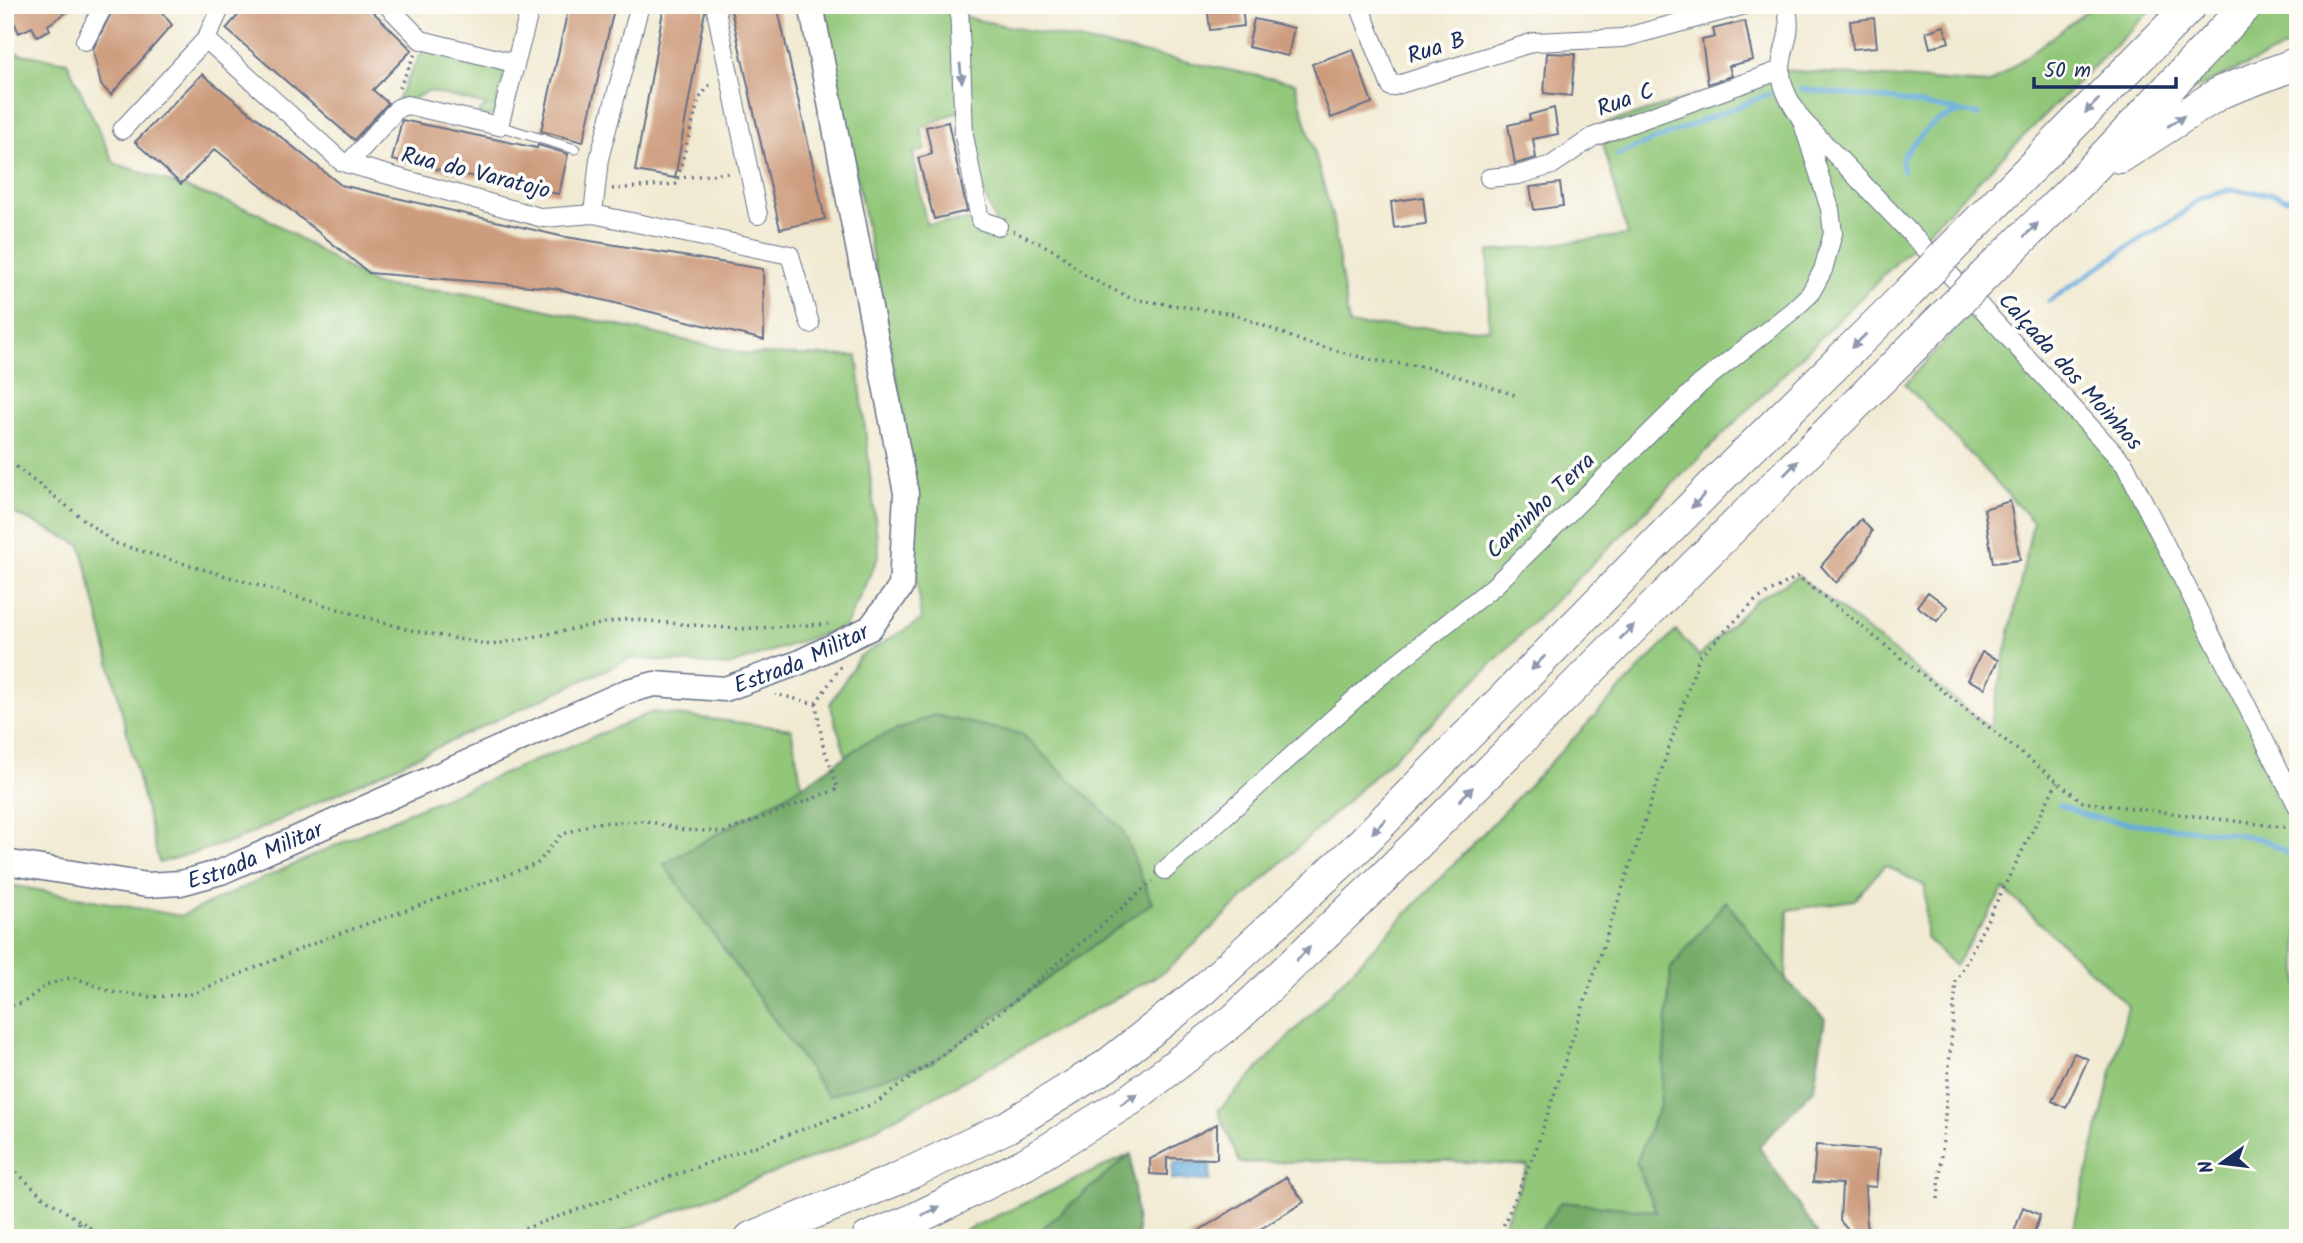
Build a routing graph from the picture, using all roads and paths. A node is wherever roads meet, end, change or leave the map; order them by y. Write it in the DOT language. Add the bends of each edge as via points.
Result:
graph roads {
  1 [pos="104,5"];
  2 [pos="222,5"];
  3 [pos="387,5"];
  4 [pos="531,5"];
  5 [pos="640,5"];
  6 [pos="715,5"];
  7 [pos="811,5"];
  8 [pos="959,5"];
  9 [pos="1359,5"];
  10 [pos="1745,5"];
  11 [pos="1786,5"];
  12 [pos="2192,5"];
  13 [pos="2247,5"];
  14 [pos="206,39"];
  15 [pos="421,40"];
  16 [pos="85,41"];
  17 [pos="514,63"];
  18 [pos="2298,63"];
  19 [pos="1781,70"];
  20 [pos="710,84"];
  21 [pos="395,97"];
  22 [pos="1802,120"];
  23 [pos="499,126"];
  24 [pos="122,130"];
  25 [pos="575,149"];
  26 [pos="348,164"];
  27 [pos="730,173"];
  28 [pos="1489,177"];
  29 [pos="677,178"];
  30 [pos="2078,184"];
  31 [pos="596,191"];
  32 [pos="593,214"];
  33 [pos="758,215"];
  34 [pos="998,226"];
  35 [pos="810,324"];
  36 [pos="1518,396"];
  37 [pos="5,458"];
  38 [pos="870,628"];
  39 [pos="757,677"];
  40 [pos="2057,782"];
  41 [pos="2298,807"];
  42 [pos="2298,829"];
  43 [pos="5,862"];
  44 [pos="1165,870"];
  45 [pos="5,1007"];
  46 [pos="5,1167"];
  47 [pos="1938,1199"];
  48 [pos="79,1221"];
  49 [pos="78,1238"];
  50 [pos="106,1238"];
  51 [pos="498,1238"];
  52 [pos="751,1238"];
  53 [pos="868,1238"];
  54 [pos="1498,1238"];
  1 -- 16 [label="street"];
  2 -- 14 [label="street"];
  3 -- 15 [label="street"];
  4 -- 17 [label="street"];
  5 -- 31 [label="street" via="599,159"];
  6 -- 33 [label="street"];
  7 -- 38 [label="street, Estrada Militar" via="906,493 901,587"];
  8 -- 34 [label="street, one-way" via="964,135 980,220"];
  9 -- 10 [label="street, Rua B" via="1391,87 1534,41 1623,38"];
  11 -- 19 [label="street" via="1791,25"];
  12 -- 52 [label="highway, one-way, bridge" via="1357,848 1203,990 1106,1066 1007,1126 895,1180"];
  13 -- 30 [label="highway"];
  14 -- 24 [label="street"];
  14 -- 26 [label="street, Rua do Varatojo"];
  15 -- 17 [label="street"];
  15 -- 21 [label="path"];
  17 -- 23 [label="street"];
  30 -- 18 [label="highway, one-way" via="2221,92"];
  19 -- 22 [label="street, Calçada dos Moinhos" via="1786,94"];
  19 -- 28 [label="street, Rua C" via="1593,137 1552,166"];
  20 -- 29 [label="path" via="699,99"];
  22 -- 41 [label="street, Calçada dos Moinhos" via="2125,465"];
  22 -- 44 [label="street, Caminho Terra" via="1833,233 1823,270 1810,294 1700,384 1494,586 1377,679"];
  23 -- 25 [label="lane"];
  23 -- 26 [label="street" via="407,105 398,108"];
  26 -- 32 [label="street, Rua do Varatojo" via="543,218"];
  27 -- 29 [label="path"];
  29 -- 31 [label="path" via="676,184"];
  53 -- 30 [label="highway, one-way, bridge" via="1025,1164 1131,1099 1234,1020 1384,877"];
  31 -- 32 [label="street"];
  32 -- 35 [label="street, Rua do Varatojo" via="790,255"];
  34 -- 36 [label="path" via="1056,251 1086,276 1132,299 1234,314 1304,342 1373,360 1432,368"];
  37 -- 38 [label="path" via="114,543 409,629 491,645 626,619 738,629 815,623"];
  38 -- 39 [label="street, Estrada Militar"];
  39 -- 43 [label="street, Estrada Militar" via="724,689 654,684 628,691 221,872 181,883 148,885"];
  39 -- 45 [label="path" via="772,694 816,704 838,789 724,832 684,830 647,821 594,823 561,835 537,864 327,938 192,994 153,997 112,992 73,978 46,985 23,1003"];
  40 -- 42 [label="path" via="2083,802"];
  40 -- 47 [label="path" via="1956,982"];
  40 -- 54 [label="path" via="1798,576 1756,600 1699,657 1535,1152"];
  44 -- 51 [label="path" via="1006,1008 876,1103"];
  46 -- 48 [label="path" via="10,1166 43,1197"];
  48 -- 49 [label="path"];
  48 -- 50 [label="path"];
}
